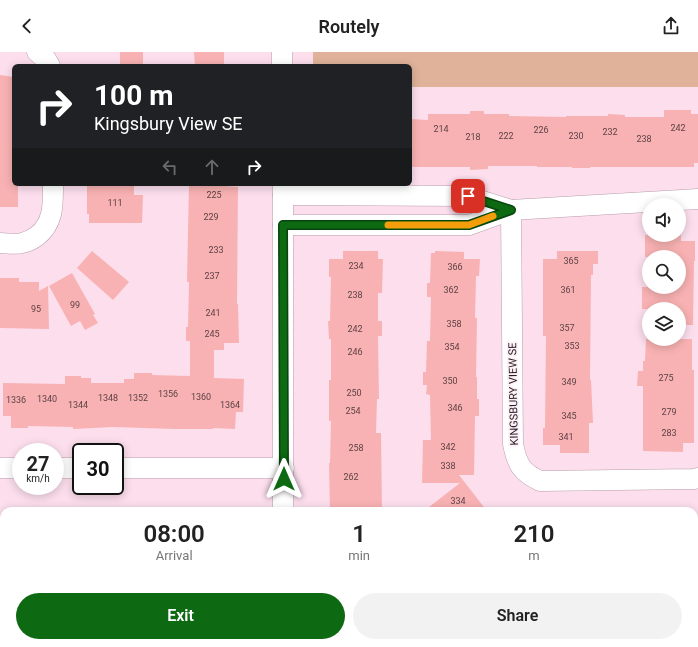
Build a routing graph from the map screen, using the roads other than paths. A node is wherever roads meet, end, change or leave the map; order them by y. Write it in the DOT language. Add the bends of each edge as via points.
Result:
graph roads {
  1 [pos="37,52"];
  2 [pos="282,52"];
  3 [pos="49,64"];
  4 [pos="282,64"];
  5 [pos="53,186"];
  6 [pos="283,189"];
  7 [pos="698,200"];
  8 [pos="511,210"];
  9 [pos="283,225"];
  10 [pos="0,243"];
  11 [pos="0,468"];
  12 [pos="12,468"];
  13 [pos="124,468"];
  14 [pos="284,468"];
  15 [pos="698,478"];
  16 [pos="284,507"];
  1 -- 3 [label="street"];
  2 -- 4 [label="street"];
  5 -- 10 [label="street" via="53,209 49,222 42,232 23,243"];
  6 -- 8 [label="street" via="468,196"];
  6 -- 9 [label="street"];
  7 -- 8 [label="street"];
  8 -- 9 [label="street" via="469,225"];
  8 -- 15 [label="street, KINGSBURY VIEW SE" via="512,444 521,468 540,481"];
  9 -- 14 [label="street"];
  11 -- 12 [label="street"];
  13 -- 14 [label="street"];
  14 -- 16 [label="street"];
}
